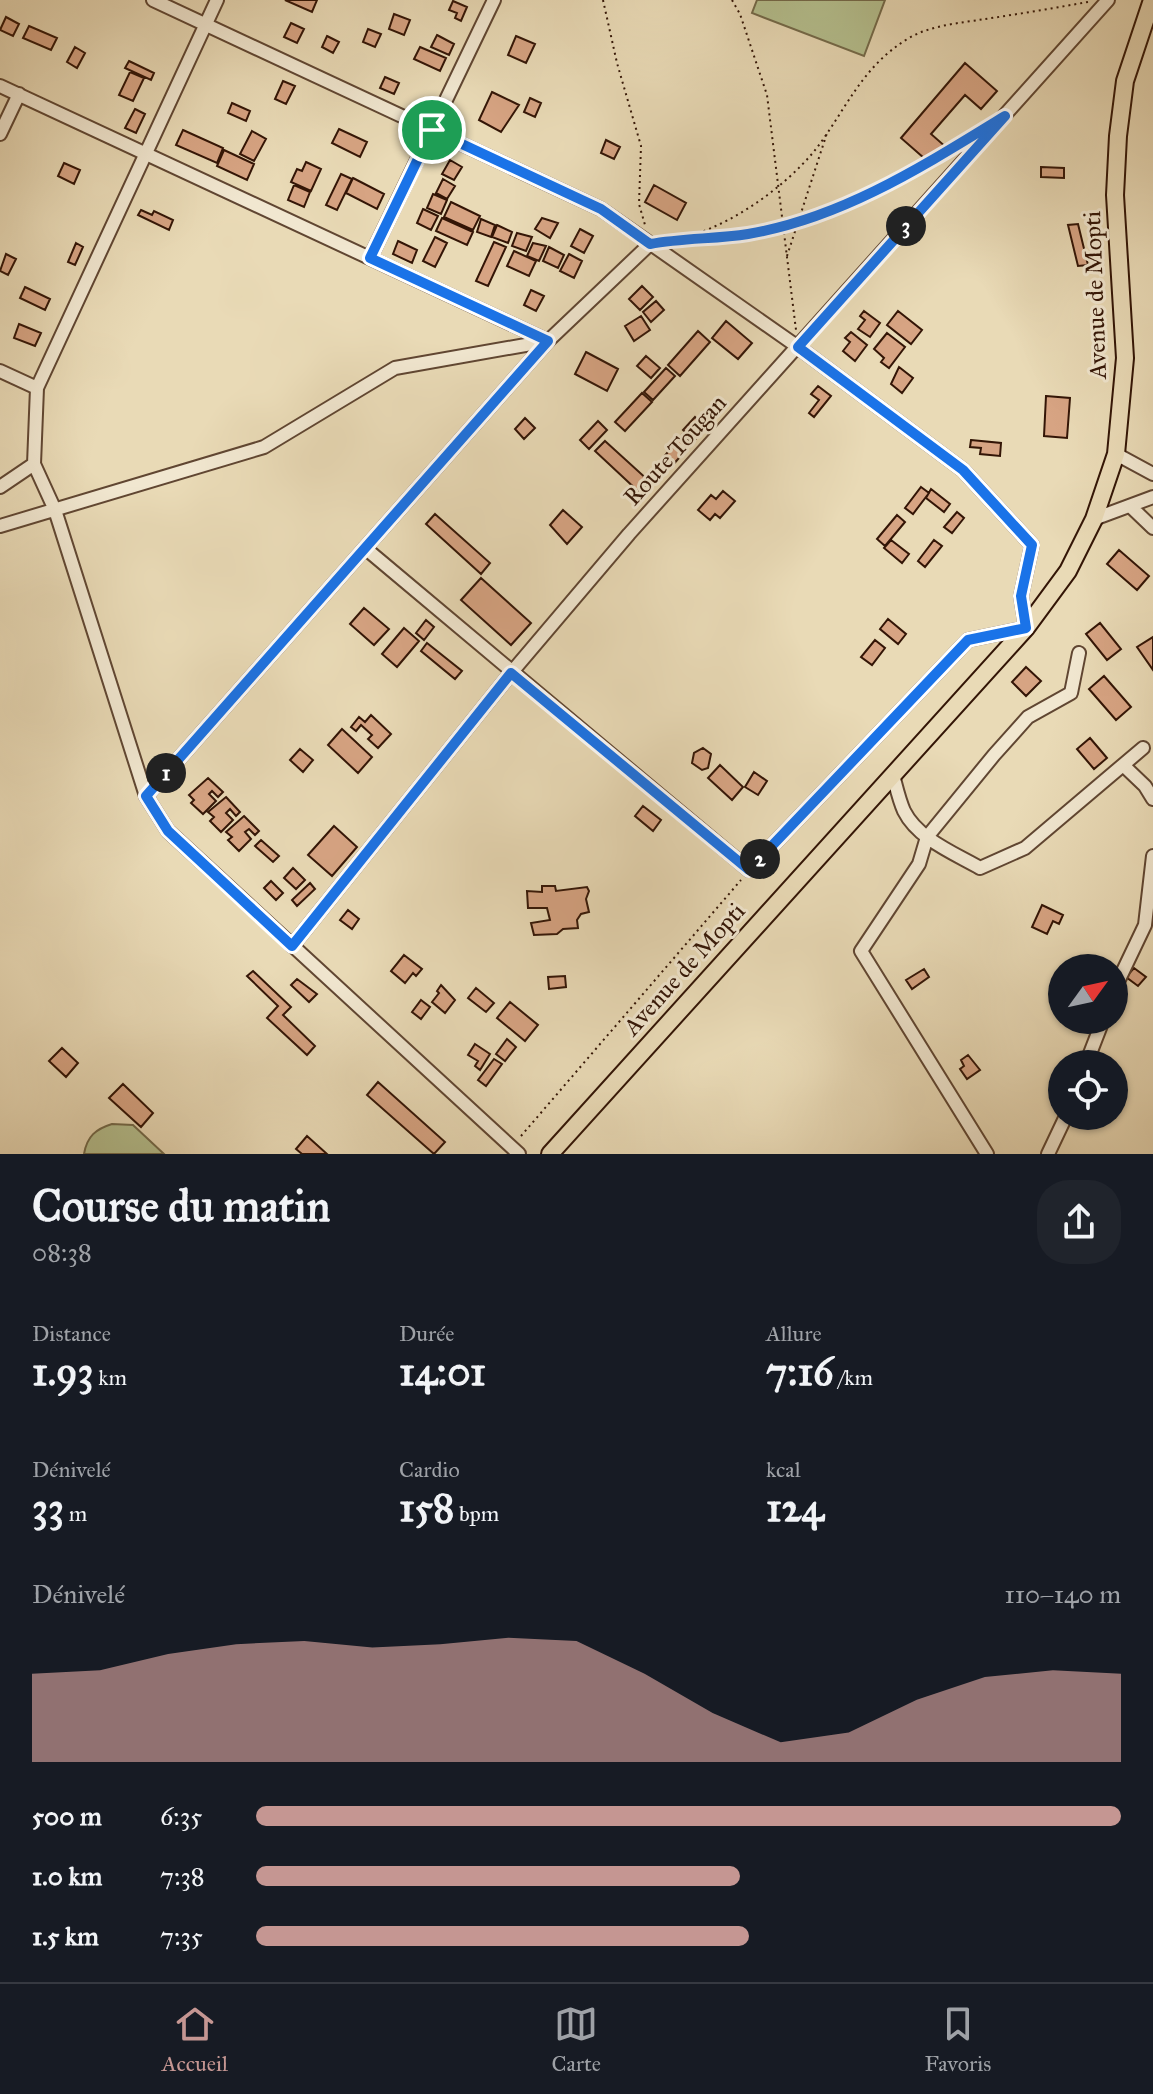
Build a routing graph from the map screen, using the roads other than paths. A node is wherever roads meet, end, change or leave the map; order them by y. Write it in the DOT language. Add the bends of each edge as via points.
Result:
graph roads {
  1 [pos="153,0"];
  2 [pos="217,0"];
  3 [pos="478,0"];
  4 [pos="1108,0"];
  5 [pos="1152,0"];
  6 [pos="493,3"];
  7 [pos="205,24"];
  8 [pos="0,86"];
  9 [pos="19,94"];
  10 [pos="432,130"];
  11 [pos="0,134"];
  12 [pos="145,153"];
  13 [pos="650,244"];
  14 [pos="370,258"];
  15 [pos="548,341"];
  16 [pos="798,347"];
  17 [pos="0,371"];
  18 [pos="37,388"];
  19 [pos="1116,454"];
  20 [pos="34,464"];
  21 [pos="1153,474"];
  22 [pos="0,487"];
  23 [pos="1153,497"];
  24 [pos="1130,506"];
  25 [pos="55,510"];
  26 [pos="1094,519"];
  27 [pos="0,526"];
  28 [pos="1153,528"];
  29 [pos="365,548"];
  30 [pos="1026,628"];
  31 [pos="1079,653"];
  32 [pos="511,673"];
  33 [pos="1143,748"];
  34 [pos="1123,765"];
  35 [pos="893,775"];
  36 [pos="146,796"];
  37 [pos="1153,799"];
  38 [pos="927,837"];
  39 [pos="1153,856"];
  40 [pos="292,946"];
  41 [pos="1128,961"];
  42 [pos="1059,1130"];
  43 [pos="515,1151"];
  44 [pos="550,1154"];
  45 [pos="987,1154"];
  46 [pos="1048,1154"];
  1 -- 7 [label="street"];
  2 -- 7 [label="street"];
  3 -- 6 [label="street"];
  4 -- 16 [label="street, Route Tougan"];
  5 -- 19 [label="main road, Avenue de Mopti" via="1125,81 1118,136 1115,195 1125,358"];
  6 -- 10 [label="street"];
  7 -- 10 [label="street"];
  7 -- 12 [label="street"];
  8 -- 9 [label="street"];
  9 -- 11 [label="street"];
  9 -- 12 [label="street"];
  10 -- 13 [label="street" via="601,209"];
  10 -- 14 [label="street"];
  12 -- 14 [label="street"];
  12 -- 18 [label="street"];
  13 -- 15 [label="street"];
  13 -- 16 [label="street"];
  14 -- 15 [label="street"];
  15 -- 25 [label="street" via="395,368 264,447"];
  15 -- 29 [label="street"];
  16 -- 30 [label="street" via="963,470 1032,545 1021,596"];
  16 -- 32 [label="street, Route Tougan"];
  17 -- 18 [label="street"];
  18 -- 20 [label="street"];
  19 -- 21 [label="street"];
  19 -- 26 [label="main road, Avenue de Mopti"];
  20 -- 22 [label="street"];
  20 -- 25 [label="street"];
  23 -- 24 [label="street"];
  24 -- 26 [label="street"];
  24 -- 28 [label="street"];
  25 -- 27 [label="street"];
  25 -- 36 [label="street"];
  26 -- 30 [label="main road, Avenue de Mopti" via="1068,571"];
  29 -- 32 [label="street"];
  29 -- 36 [label="street"];
  30 -- 32 [label="street" via="968,640 749,870"];
  30 -- 35 [label="main road, Avenue de Mopti"];
  31 -- 38 [label="street" via="1071,693 1028,717"];
  32 -- 40 [label="street, Route Tougan"];
  33 -- 34 [label="street"];
  34 -- 37 [label="street"];
  34 -- 38 [label="street" via="1025,848 980,868"];
  35 -- 38 [label="street" via="904,810"];
  35 -- 44 [label="main road, Avenue de Mopti"];
  36 -- 40 [label="street" via="168,831"];
  38 -- 45 [label="street" via="919,864 861,951"];
  39 -- 41 [label="street" via="1145,925"];
  40 -- 43 [label="street"];
  42 -- 46 [label="street"];
}
